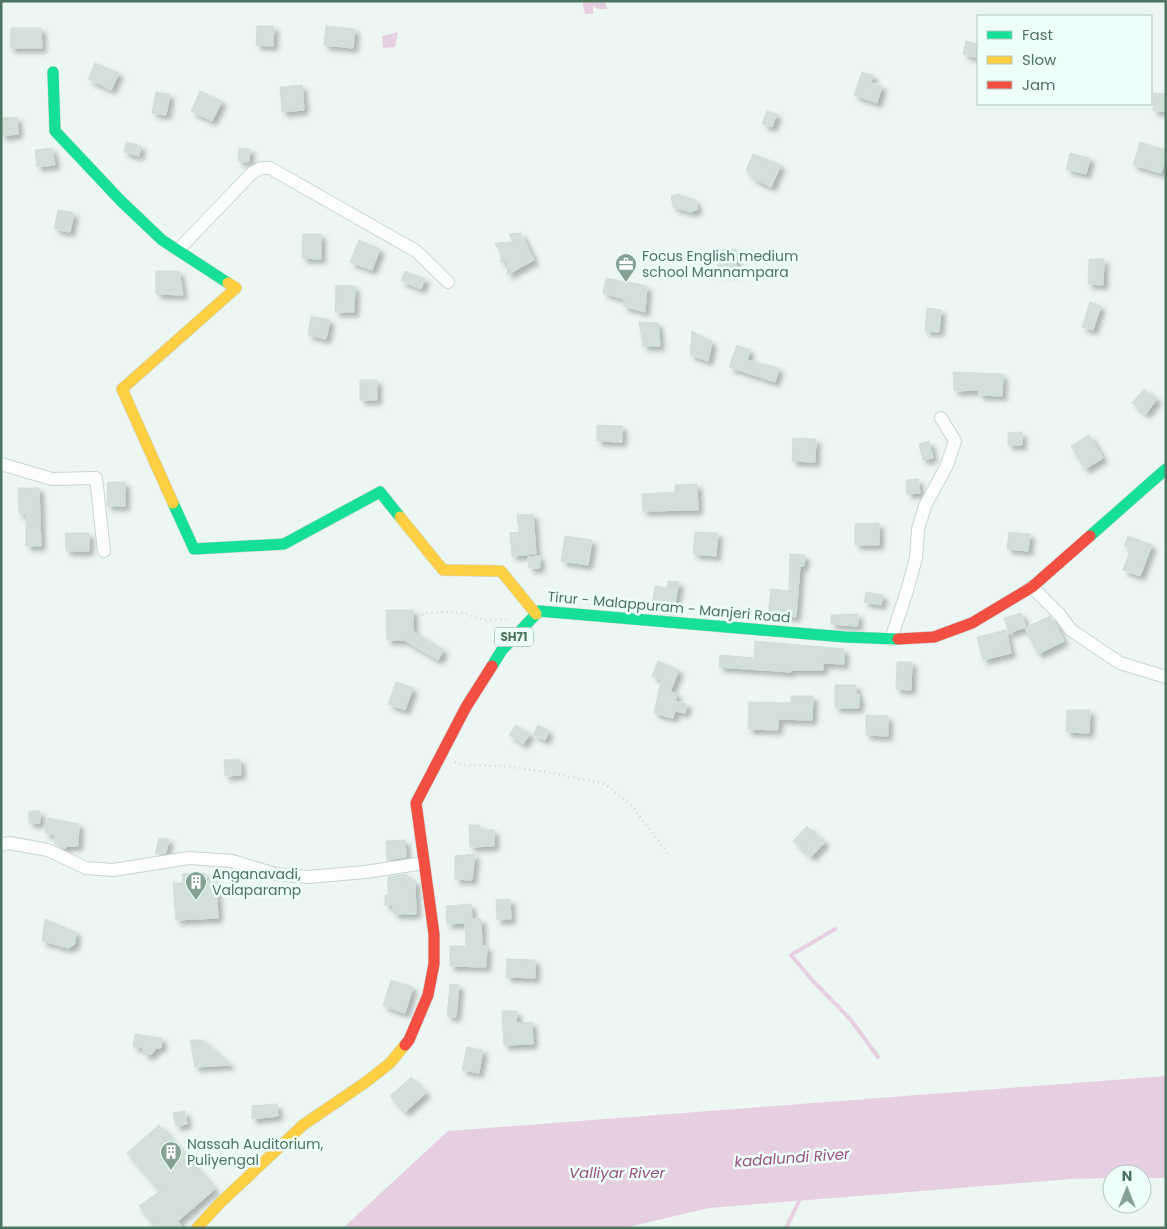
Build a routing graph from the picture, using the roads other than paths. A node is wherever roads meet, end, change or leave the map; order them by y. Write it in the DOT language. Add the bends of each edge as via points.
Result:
graph roads {
  1 [pos="53,72"];
  2 [pos="178,250"];
  3 [pos="448,282"];
  4 [pos="940,418"];
  5 [pos="1,464"];
  6 [pos="1166,469"];
  7 [pos="104,551"];
  8 [pos="1032,587"];
  9 [pos="536,614"];
  10 [pos="891,639"];
  11 [pos="1166,677"];
  12 [pos="1,845"];
  13 [pos="424,863"];
  14 [pos="197,1228"];
  1 -- 2 [label="main road" via="55,131 121,201 162,240"];
  2 -- 3 [label="street" via="252,173 270,168 416,251"];
  2 -- 9 [label="main road" via="236,288 122,389 194,549 284,544 380,492 443,570 501,571"];
  4 -- 10 [label="street" via="955,441 947,465 925,506 918,529 916,558"];
  5 -- 7 [label="street" via="52,479 96,478"];
  6 -- 8 [label="main road, Tirur - Malappuram - Manjeri Road / SH71"];
  8 -- 10 [label="main road, Tirur - Malappuram - Manjeri Road / SH71" via="972,623 934,636"];
  8 -- 11 [label="street" via="1060,614 1070,630 1120,663"];
  9 -- 10 [label="main road, Tirur - Malappuram - Manjeri Road / SH71" via="539,611"];
  9 -- 13 [label="main road, Tirur - Malappuram - Manjeri Road / SH71" via="502,650 466,707 416,803"];
  12 -- 13 [label="street" via="9,843 48,850 86,868 113,870 189,858 232,861 275,874 308,877"];
  13 -- 14 [label="main road, Tirur - Malappuram - Manjeri Road / SH71" via="434,934 434,964 428,995 409,1040 390,1064 303,1125"];
}
